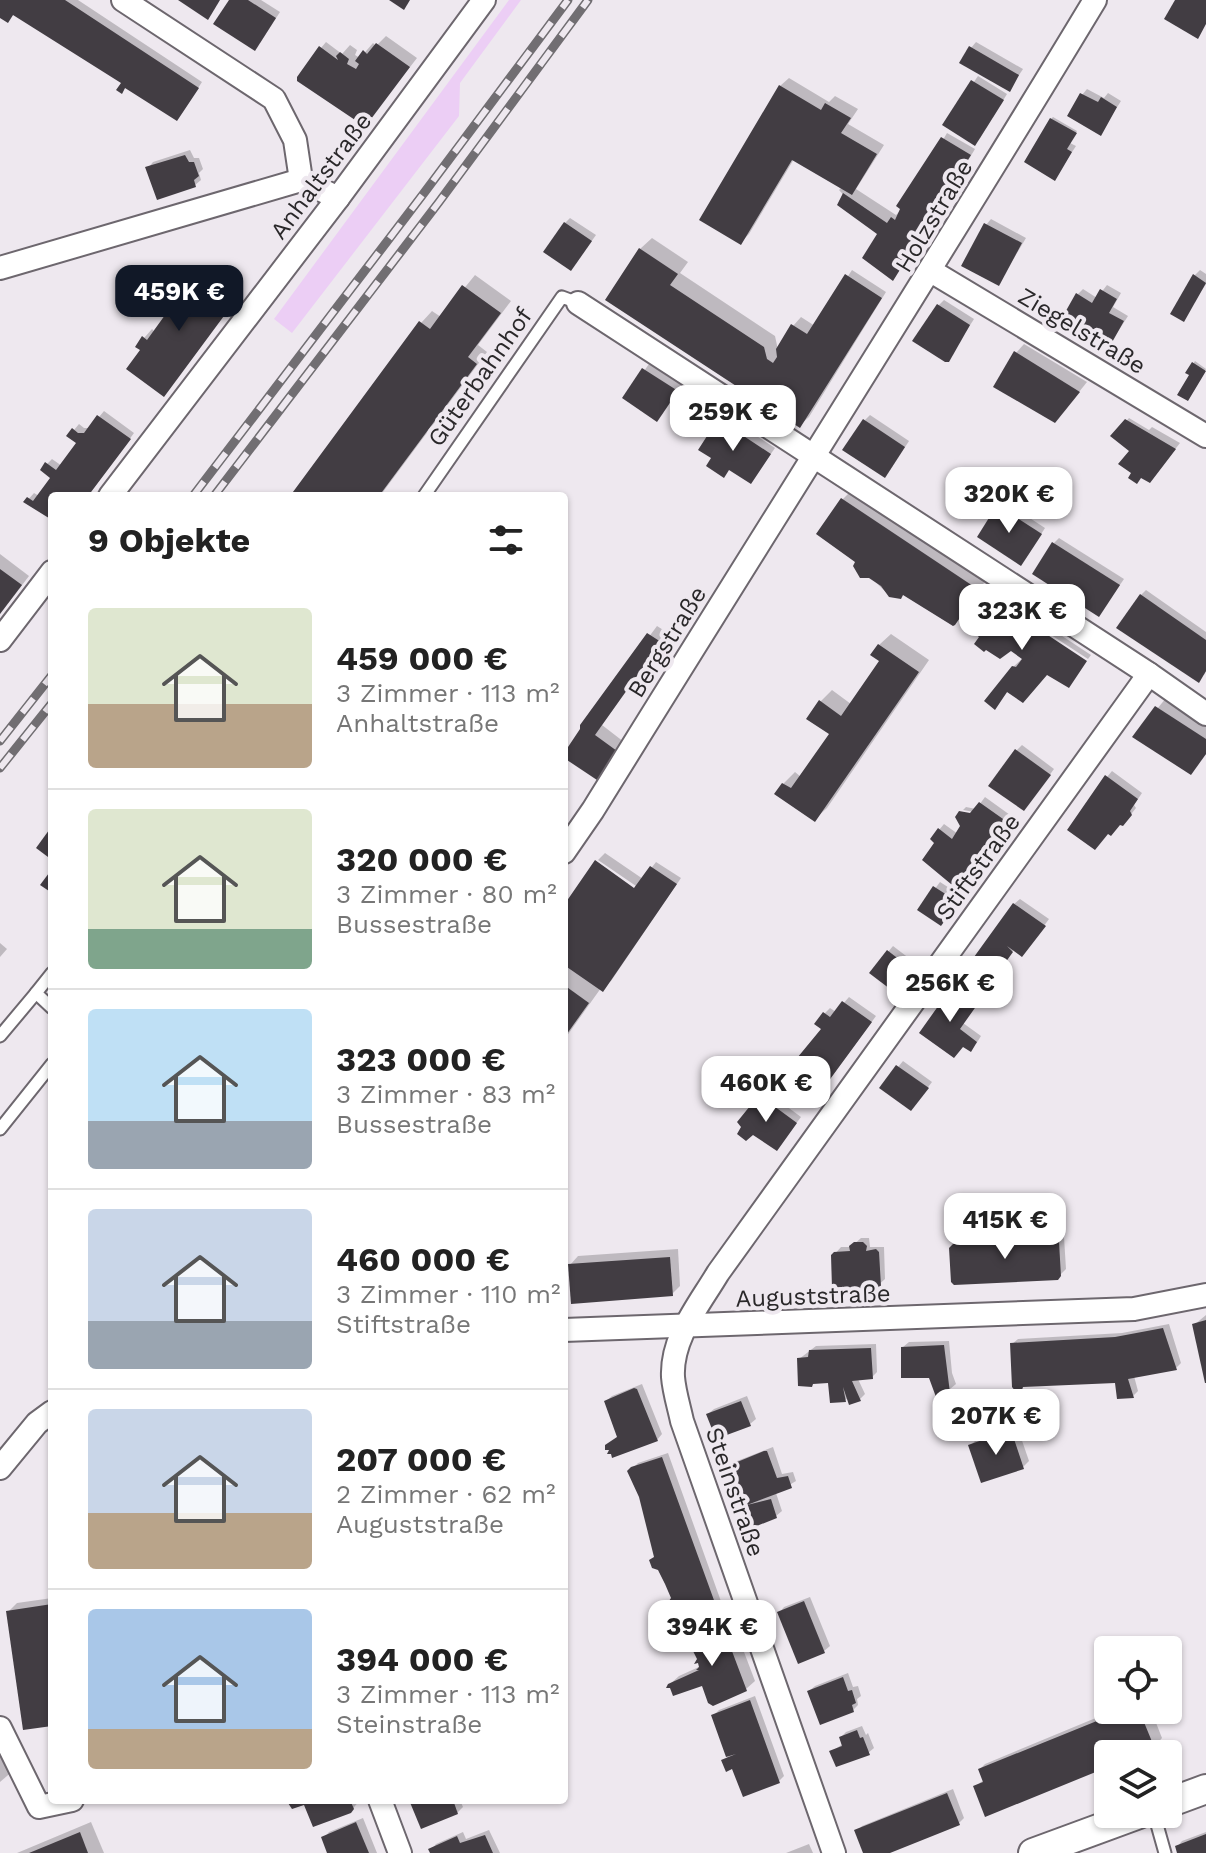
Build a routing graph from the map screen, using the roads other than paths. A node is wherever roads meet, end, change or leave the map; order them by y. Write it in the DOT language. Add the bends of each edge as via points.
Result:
graph roads {
  1 [pos="123,0"];
  2 [pos="484,0"];
  3 [pos="1095,0"];
  4 [pos="301,180"];
  5 [pos="338,198"];
  6 [pos="0,268"];
  7 [pos="931,271"];
  8 [pos="578,303"];
  9 [pos="1206,436"];
  10 [pos="812,457"];
  11 [pos="113,492"];
  12 [pos="427,492"];
  13 [pos="48,577"];
  14 [pos="0,640"];
  15 [pos="1149,674"];
  16 [pos="1206,714"];
  17 [pos="568,846"];
  18 [pos="48,978"];
  19 [pos="36,993"];
  20 [pos="48,1004"];
  21 [pos="0,1036"];
  22 [pos="48,1069"];
  23 [pos="0,1129"];
  24 [pos="1206,1295"];
  25 [pos="685,1327"];
  26 [pos="568,1330"];
  27 [pos="48,1415"];
  28 [pos="0,1468"];
  29 [pos="0,1728"];
  30 [pos="1206,1789"];
  31 [pos="1182,1798"];
  32 [pos="53,1804"];
  33 [pos="382,1804"];
  34 [pos="1101,1828"];
  35 [pos="1158,1828"];
  36 [pos="400,1853"];
  37 [pos="834,1853"];
  38 [pos="1033,1853"];
  39 [pos="1165,1853"];
  1 -- 4 [label="street" via="274,99 295,140"];
  2 -- 5 [label="street, Anhaltstraße"];
  3 -- 7 [label="street, Holzstraße"];
  4 -- 5 [label="street"];
  4 -- 6 [label="street"];
  5 -- 11 [label="street, Anhaltstraße"];
  7 -- 9 [label="street, Ziegelstraße"];
  7 -- 10 [label="street, Holzstraße"];
  8 -- 10 [label="street"];
  8 -- 12 [label="lane, Güterbahnhof" via="562,297"];
  10 -- 15 [label="street"];
  10 -- 17 [label="street, Bergstraße"];
  13 -- 14 [label="street"];
  15 -- 16 [label="street"];
  15 -- 25 [label="street, Stiftstraße" via="718,1273"];
  18 -- 19 [label="lane"];
  19 -- 20 [label="lane"];
  19 -- 21 [label="lane"];
  22 -- 23 [label="lane"];
  24 -- 25 [label="street, Auguststraße" via="1134,1309"];
  25 -- 26 [label="street, Auguststraße"];
  25 -- 37 [label="street, Steinstraße" via="673,1377 682,1421"];
  27 -- 28 [label="street"];
  29 -- 32 [label="street" via="39,1807"];
  30 -- 31 [label="street"];
  33 -- 36 [label="street"];
  34 -- 38 [label="street"];
  35 -- 39 [label="lane"];
}
